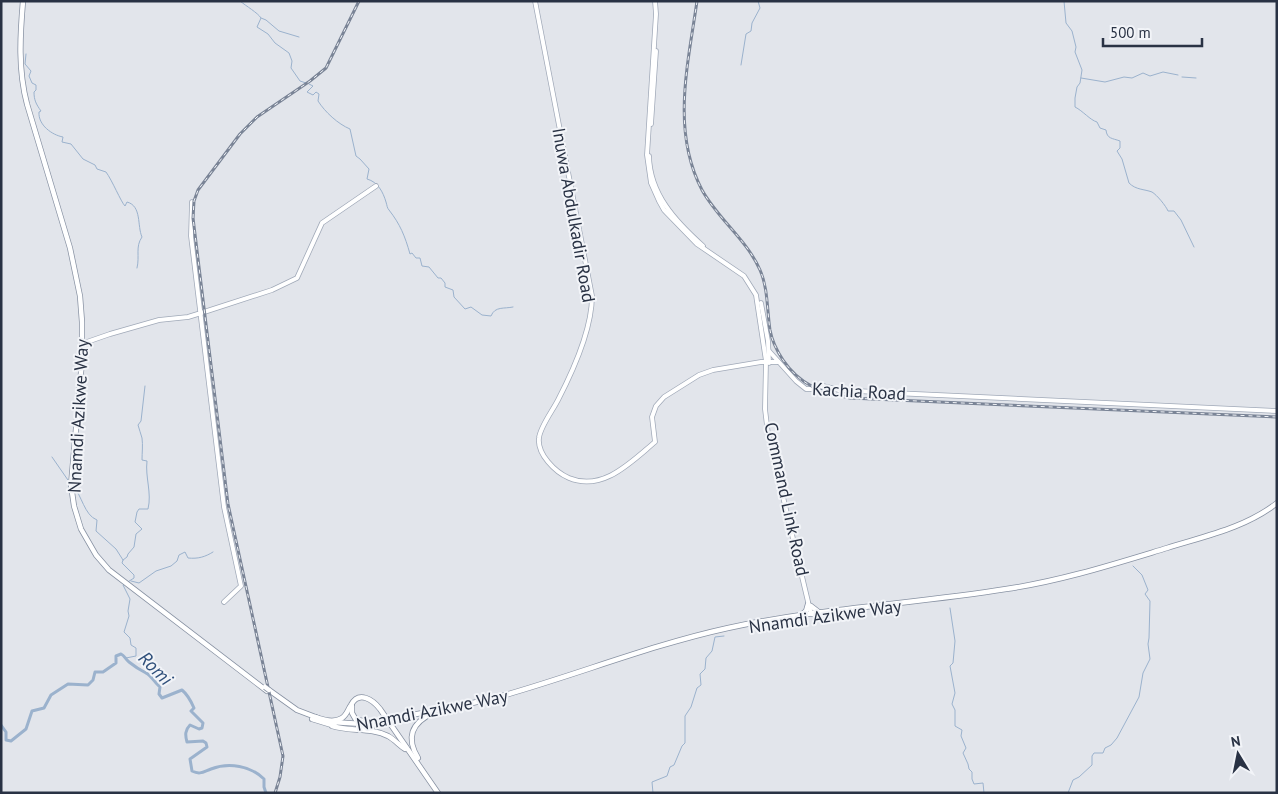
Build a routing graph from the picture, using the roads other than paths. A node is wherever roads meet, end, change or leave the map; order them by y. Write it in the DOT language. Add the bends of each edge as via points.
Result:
graph roads {
  1 [pos="24,1"];
  2 [pos="535,1"];
  3 [pos="656,1"];
  4 [pos="376,186"];
  5 [pos="192,202"];
  6 [pos="201,314"];
  7 [pos="84,343"];
  8 [pos="769,351"];
  9 [pos="768,361"];
  10 [pos="778,362"];
  11 [pos="1277,411"];
  12 [pos="1277,504"];
  13 [pos="224,602"];
  14 [pos="810,605"];
  15 [pos="824,613"];
  16 [pos="797,616"];
  17 [pos="810,616"];
  18 [pos="202,640"];
  19 [pos="433,713"];
  20 [pos="317,719"];
  21 [pos="391,720"];
  22 [pos="374,722"];
  23 [pos="383,722"];
  24 [pos="405,749"];
  25 [pos="426,775"];
  26 [pos="436,793"];
  1 -- 7 [label="highway, Nnamdi Azikwe Way" via="24,83 78,269"];
  1 -- 18 [label="highway, Nnamdi Azikwe Way" via="20,54 22,84 70,248 80,296 82,361 72,485 75,513 87,542 109,570"];
  2 -- 9 [label="main road, Inuwa Abdulkadir Road" via="592,296 584,341 540,433 539,442 544,456 556,470 573,480 594,482 606,478 656,442 652,416 664,397 706,372"];
  3 -- 8 [label="main road" via="658,19 649,151 653,182 661,200 694,237 752,282 761,303"];
  3 -- 9 [label="main road" via="647,155 651,183 664,210 692,239 750,283 758,303"];
  4 -- 6 [label="main road" via="322,223 297,278"];
  5 -- 6 [label="main road" via="191,236"];
  6 -- 7 [label="main road" via="160,320"];
  6 -- 13 [label="main road" via="224,507 242,586"];
  7 -- 18 [label="highway, Nnamdi Azikwe Way" via="74,483 80,523 108,566"];
  8 -- 9 [label="main road"];
  8 -- 10 [label="main road"];
  9 -- 10 [label="main road"];
  9 -- 14 [label="main road, Command Link Road" via="769,426"];
  10 -- 11 [label="main road, Kachia Road" via="810,390 823,386 839,390"];
  12 -- 15 [label="highway, Nnamdi Azikwe Way" via="1231,528 1063,578 998,591"];
  12 -- 17 [label="highway, Nnamdi Azikwe Way" via="1258,518 1234,529 1065,580 998,592"];
  14 -- 15 [label="highway"];
  14 -- 16 [label="highway"];
  14 -- 17 [label="main road, Command Link Road"];
  15 -- 17 [label="highway, Nnamdi Azikwe Way"];
  16 -- 17 [label="highway, Nnamdi Azikwe Way"];
  16 -- 21 [label="highway, Nnamdi Azikwe Way" via="712,632 511,694"];
  17 -- 19 [label="highway, Nnamdi Azikwe Way" via="694,638 511,695"];
  18 -- 20 [label="highway, Nnamdi Azikwe Way" via="298,713"];
  19 -- 21 [label="highway, Nnamdi Azikwe Way"];
  19 -- 25 [label="highway" via="419,722 411,738 413,750"];
  20 -- 22 [label="highway, Nnamdi Azikwe Way" via="345,724"];
  20 -- 23 [label="highway, Nnamdi Azikwe Way" via="350,727"];
  20 -- 24 [label="highway" via="343,729 378,732"];
  20 -- 25 [label="highway" via="340,719 357,698 365,697 380,709"];
  21 -- 23 [label="highway, Nnamdi Azikwe Way, bridge"];
  22 -- 23 [label="highway, Nnamdi Azikwe Way"];
  22 -- 24 [label="highway" via="354,718 355,702 364,699 373,704"];
  24 -- 26 [label="highway"];
  25 -- 26 [label="highway"];
}
